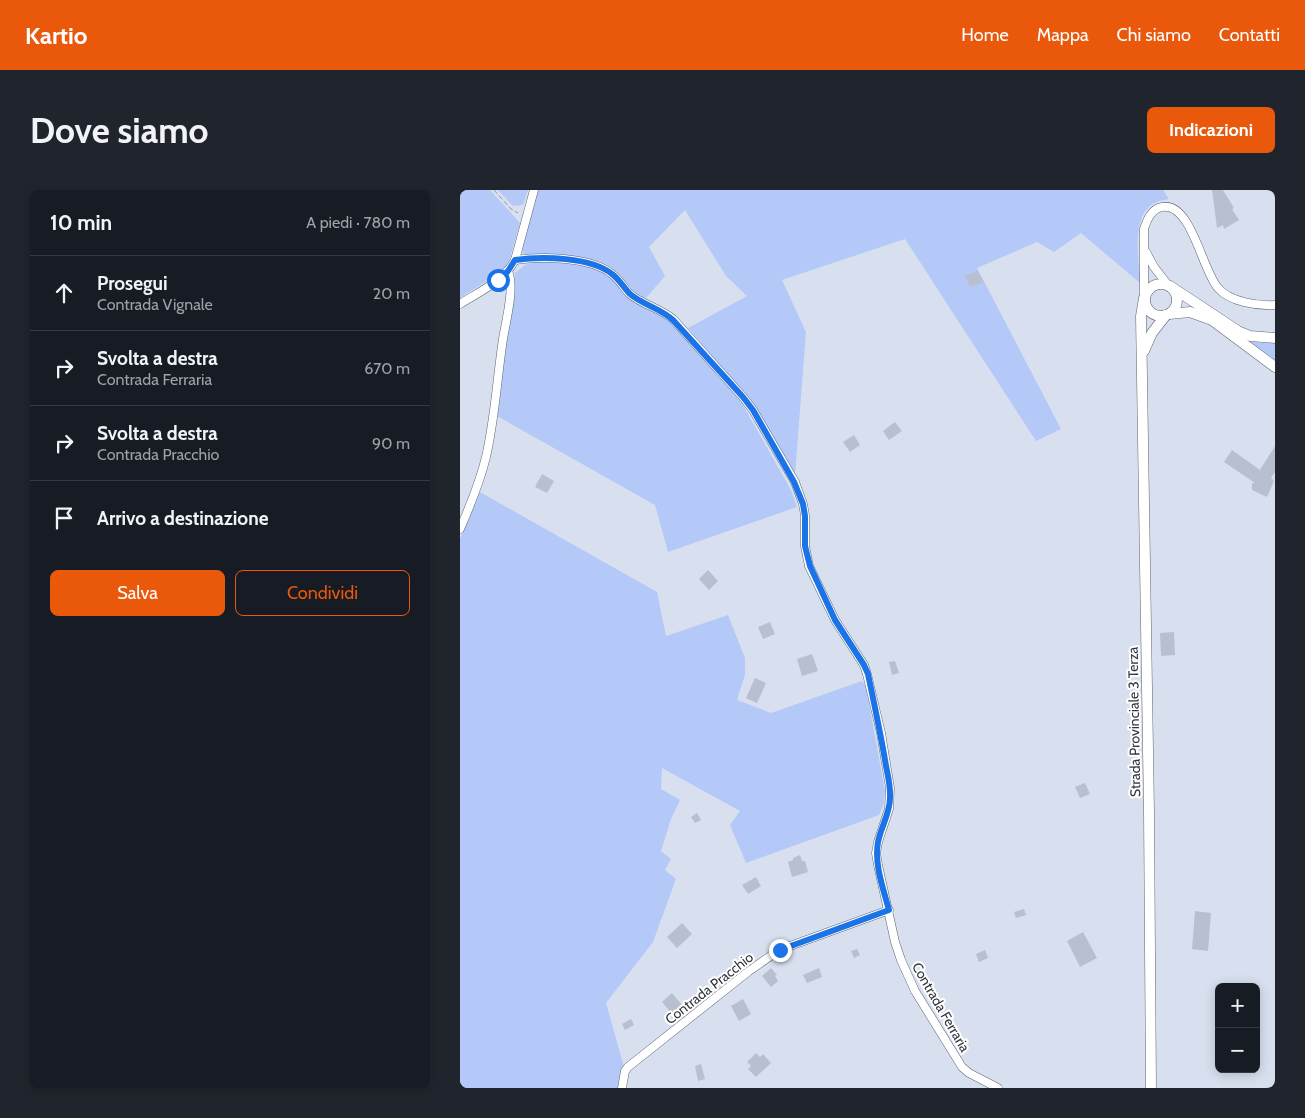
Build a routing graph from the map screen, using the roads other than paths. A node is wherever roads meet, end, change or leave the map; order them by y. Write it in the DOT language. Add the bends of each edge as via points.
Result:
graph roads {
  1 [pos="534,190"];
  2 [pos="1145,250"];
  3 [pos="515,260"];
  4 [pos="508,271"];
  5 [pos="1169,285"];
  6 [pos="1144,297"];
  7 [pos="460,304"];
  8 [pos="1275,305"];
  9 [pos="1167,315"];
  10 [pos="1275,338"];
  11 [pos="1143,356"];
  12 [pos="1275,367"];
  13 [pos="460,529"];
  14 [pos="889,910"];
  15 [pos="622,1088"];
  16 [pos="998,1088"];
  17 [pos="1151,1088"];
  1 -- 3 [label="street"];
  2 -- 5 [label="street"];
  2 -- 6 [label="street"];
  2 -- 8 [label="street" via="1144,229 1151,214 1155,209 1169,206 1176,209 1192,231 1205,267 1218,288 1232,299"];
  3 -- 4 [label="street"];
  3 -- 14 [label="street, Contrada Ferraria" via="582,261 614,275 630,294 666,313 753,410 803,504 805,546 810,566 835,620 868,674 890,788 889,808 880,830 876,853"];
  4 -- 7 [label="street"];
  4 -- 13 [label="street" via="511,278 508,307 486,457"];
  5 -- 6 [label="street" via="1155,284"];
  5 -- 9 [label="street" via="1177,300 1173,311"];
  5 -- 10 [label="street" via="1238,331 1250,336"];
  6 -- 9 [label="street" via="1145,305 1153,314"];
  6 -- 11 [label="street, Strada Provinciale 3 Terza" via="1141,316"];
  9 -- 11 [label="street" via="1152,333"];
  9 -- 12 [label="street" via="1190,312 1212,320"];
  11 -- 17 [label="street, Strada Provinciale 3 Terza"];
  14 -- 15 [label="street, Contrada Pracchio" via="780,950 628,1068"];
  14 -- 16 [label="street, Contrada Ferraria" via="901,960 914,990 936,1026 962,1067"];
}
